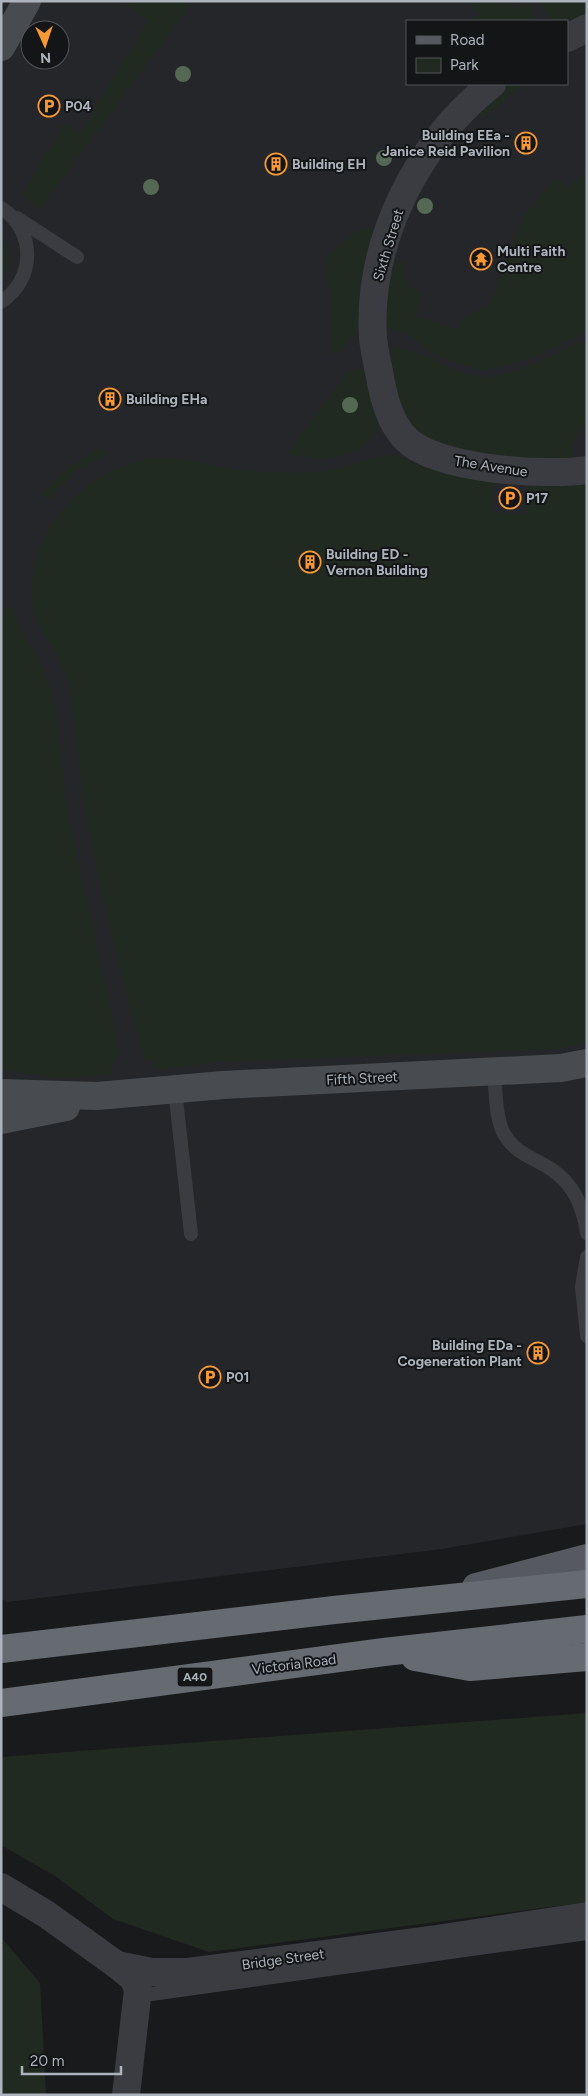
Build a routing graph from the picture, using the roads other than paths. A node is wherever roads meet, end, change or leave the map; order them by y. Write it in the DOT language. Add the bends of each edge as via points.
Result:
graph roads {
  1 [pos="27,1"];
  2 [pos="587,28"];
  3 [pos="568,38"];
  4 [pos="1,47"];
  5 [pos="491,85"];
  6 [pos="6,211"];
  7 [pos="77,257"];
  8 [pos="1,302"];
  9 [pos="402,434"];
  10 [pos="587,470"];
  11 [pos="587,1062"];
  12 [pos="494,1072"];
  13 [pos="175,1090"];
  14 [pos="1,1093"];
  15 [pos="124,1096"];
  16 [pos="1,1120"];
  17 [pos="1,1136"];
  18 [pos="587,1233"];
  19 [pos="191,1234"];
  20 [pos="587,1257"];
  21 [pos="587,1336"];
  22 [pos="587,1558"];
  23 [pos="587,1584"];
  24 [pos="431,1599"];
  25 [pos="587,1628"];
  26 [pos="1,1650"];
  27 [pos="384,1652"];
  28 [pos="587,1656"];
  29 [pos="2,1702"];
  30 [pos="1,1887"];
  31 [pos="587,1916"];
  32 [pos="587,1933"];
  33 [pos="117,1965"];
  34 [pos="137,1996"];
  35 [pos="126,2095"];
  1 -- 4 [label="street"];
  2 -- 3 [label="street"];
  5 -- 9 [label="street, Sixth Street" via="438,136 401,200 382,254 376,281 373,340 384,396"];
  6 -- 7 [label="lane"];
  6 -- 8 [label="lane" via="23,232 28,246 27,262 18,286"];
  9 -- 10 [label="street, The Avenue" via="414,446 433,454 494,469 535,473"];
  11 -- 12 [label="street, Fifth Street" via="561,1068"];
  12 -- 13 [label="street, Fifth Street" via="232,1084"];
  12 -- 18 [label="lane" via="499,1118 506,1136 515,1149 550,1168 570,1186 578,1199"];
  13 -- 15 [label="street, Fifth Street"];
  13 -- 19 [label="lane"];
  14 -- 15 [label="street, Fifth Street"];
  15 -- 16 [label="street, Fifth Street"];
  15 -- 17 [label="street" via="56,1122"];
  20 -- 21 [label="lane" via="582,1286"];
  22 -- 24 [label="main road"];
  23 -- 24 [label="highway"];
  24 -- 26 [label="highway"];
  25 -- 27 [label="highway, Victoria Road / A40"];
  27 -- 28 [label="highway, A40" via="470,1667"];
  27 -- 29 [label="highway, Victoria Road / A40"];
  30 -- 33 [label="street, Bridge Street" via="46,1914"];
  31 -- 33 [label="street, Bridge Street" via="188,1972 152,1972"];
  32 -- 34 [label="lane, Bridge Street"];
  33 -- 34 [label="street" via="136,1982"];
  34 -- 35 [label="street"];
}
